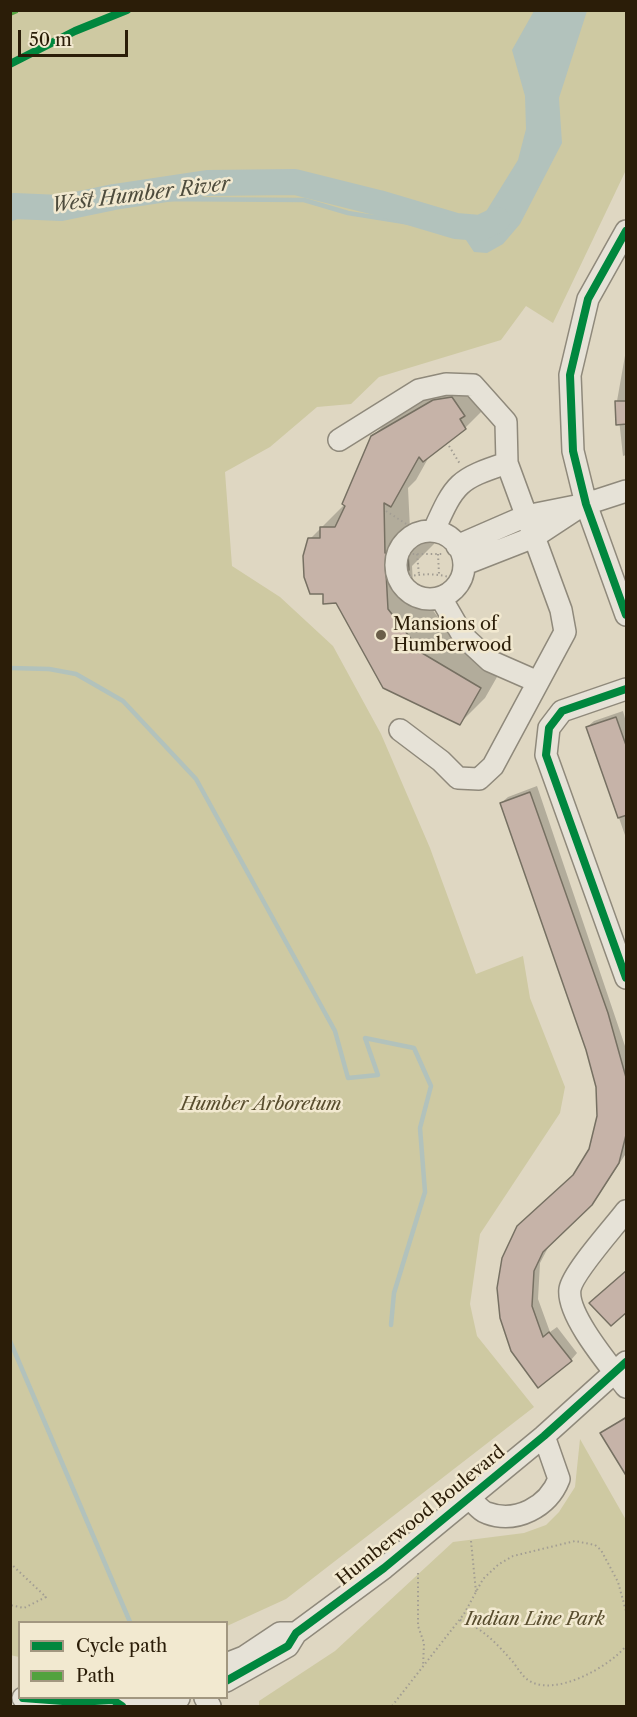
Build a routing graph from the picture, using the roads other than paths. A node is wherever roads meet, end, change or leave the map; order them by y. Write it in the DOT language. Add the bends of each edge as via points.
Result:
graph roads {
  1 [pos="627,231"];
  2 [pos="339,440"];
  3 [pos="507,463"];
  4 [pos="627,491"];
  5 [pos="586,504"];
  6 [pos="526,516"];
  7 [pos="534,537"];
  8 [pos="416,543"];
  9 [pos="451,563"];
  10 [pos="441,598"];
  11 [pos="627,615"];
  12 [pos="538,682"];
  13 [pos="627,689"];
  14 [pos="400,730"];
  15 [pos="627,978"];
  16 [pos="627,1212"];
  17 [pos="623,1374"];
  18 [pos="543,1437"];
  19 [pos="469,1497"];
  20 [pos="296,1634"];
  21 [pos="228,1663"];
  22 [pos="228,1680"];
  23 [pos="29,1699"];
  24 [pos="174,1699"];
  25 [pos="116,1701"];
  26 [pos="44,1703"];
  27 [pos="137,1707"];
  1 -- 5 [label="street" via="588,299 570,375 573,451"];
  2 -- 3 [label="street" via="419,390 446,384 473,385 506,422"];
  3 -- 6 [label="street"];
  3 -- 8 [label="street" via="468,476"];
  4 -- 5 [label="street"];
  5 -- 6 [label="street"];
  5 -- 7 [label="street"];
  5 -- 11 [label="street"];
  6 -- 7 [label="street"];
  6 -- 9 [label="street"];
  7 -- 9 [label="street"];
  7 -- 12 [label="street" via="561,610 565,632"];
  8 -- 9 [label="street" via="454,539"];
  8 -- 10 [label="street" via="395,560 410,577 402,587 417,598"];
  9 -- 10 [label="street" via="455,589"];
  10 -- 12 [label="street" via="463,636 490,661"];
  12 -- 14 [label="street" via="493,766 479,779 458,778 441,760"];
  13 -- 15 [label="street" via="561,711 549,728 546,755"];
  16 -- 17 [label="street" via="575,1276 570,1289 577,1317"];
  17 -- 18 [label="street, Humberwood Boulevard"];
  18 -- 19 [label="street, Humberwood Boulevard"];
  18 -- 19 [label="street" via="559,1479 541,1504 527,1512 503,1515 485,1513"];
  19 -- 20 [label="street, Humberwood Boulevard"];
  20 -- 21 [label="street, Humberwood Boulevard" via="280,1633"];
  20 -- 22 [label="street, Humberwood Boulevard" via="288,1646"];
  23 -- 26 [label="street"];
  24 -- 27 [label="street"];
  25 -- 26 [label="street"];
}
